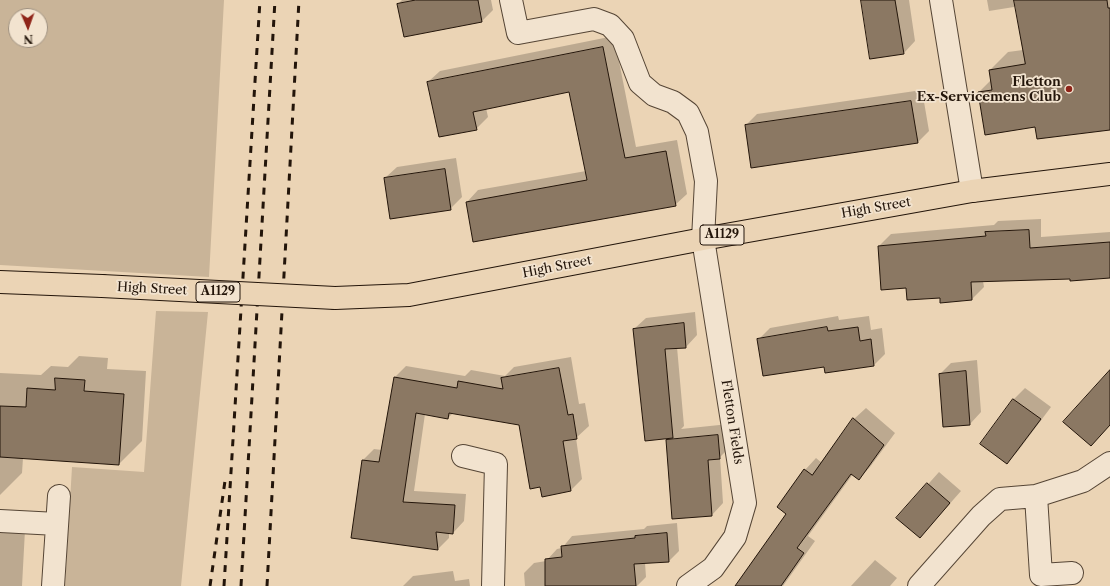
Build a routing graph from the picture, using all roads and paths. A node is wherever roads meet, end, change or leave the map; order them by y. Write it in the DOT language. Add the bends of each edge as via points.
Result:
graph roads {
  1 [pos="511,0"];
  2 [pos="942,0"];
  3 [pos="1110,174"];
  4 [pos="972,191"];
  5 [pos="703,239"];
  6 [pos="0,282"];
  7 [pos="463,456"];
  8 [pos="1110,463"];
  9 [pos="59,496"];
  10 [pos="1036,496"];
  11 [pos="0,521"];
  12 [pos="57,524"];
  13 [pos="1072,573"];
  14 [pos="53,586"];
  15 [pos="493,586"];
  16 [pos="688,586"];
  17 [pos="919,586"];
  1 -- 5 [label="street, Fletton Fields" via="518,33 594,19 610,25 623,39 640,83 654,95 673,102 688,114 697,132 706,181"];
  2 -- 4 [label="street"];
  3 -- 4 [label="main road, High Street / A1129"];
  4 -- 5 [label="main road, High Street / A1129"];
  5 -- 6 [label="main road, High Street / A1129, bridge" via="409,295 334,298"];
  5 -- 16 [label="street, Fletton Fields" via="745,503 735,537 713,568"];
  7 -- 15 [label="street" via="496,464"];
  8 -- 10 [label="street" via="1083,481"];
  9 -- 12 [label="street"];
  10 -- 13 [label="street" via="1041,575"];
  10 -- 17 [label="street" via="1000,499 981,516"];
  11 -- 12 [label="street"];
  12 -- 14 [label="street"];
}
